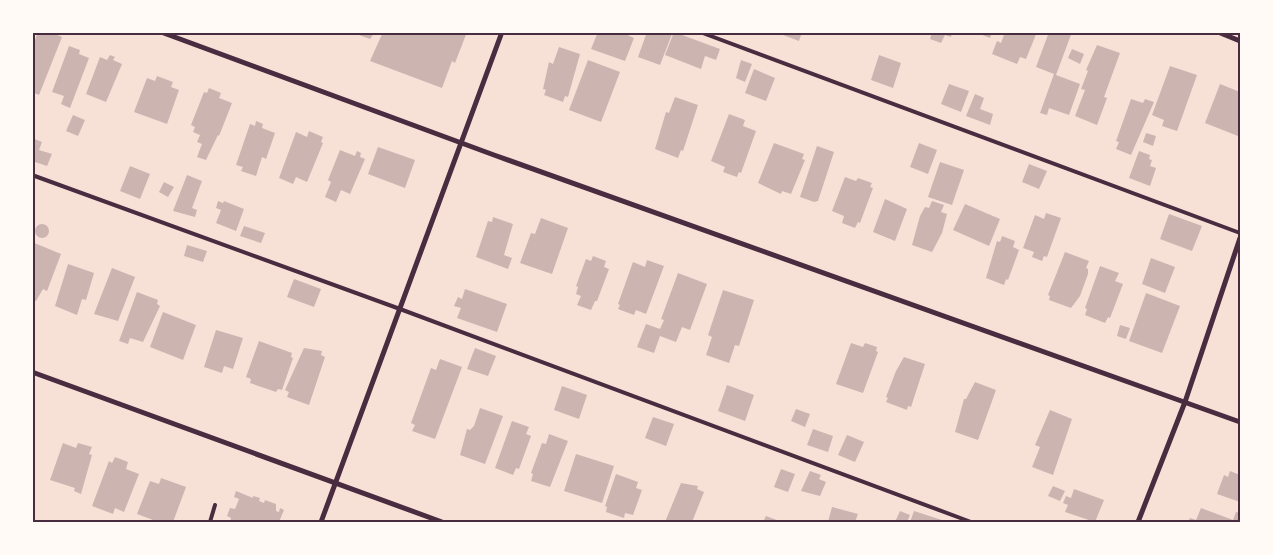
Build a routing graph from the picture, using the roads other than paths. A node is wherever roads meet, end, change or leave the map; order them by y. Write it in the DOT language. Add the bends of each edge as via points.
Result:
graph roads {
  1 [pos="161,32"];
  2 [pos="502,32"];
  3 [pos="700,32"];
  4 [pos="1218,32"];
  5 [pos="1240,41"];
  6 [pos="461,143"];
  7 [pos="32,175"];
  8 [pos="1240,232"];
  9 [pos="1240,238"];
  10 [pos="400,309"];
  11 [pos="32,372"];
  12 [pos="1186,402"];
  13 [pos="1240,422"];
  14 [pos="336,483"];
  15 [pos="215,506"];
  16 [pos="210,522"];
  17 [pos="321,522"];
  18 [pos="442,522"];
  19 [pos="971,522"];
  20 [pos="1138,522"];
  1 -- 6 [label="street"];
  2 -- 6 [label="street"];
  3 -- 8 [label="lane"];
  4 -- 5 [label="street"];
  6 -- 10 [label="street"];
  6 -- 12 [label="street"];
  7 -- 10 [label="lane"];
  9 -- 12 [label="street"];
  10 -- 14 [label="street"];
  10 -- 19 [label="lane"];
  11 -- 14 [label="street"];
  12 -- 13 [label="street"];
  12 -- 20 [label="street"];
  14 -- 17 [label="street"];
  14 -- 18 [label="street"];
  15 -- 16 [label="lane"];
}
